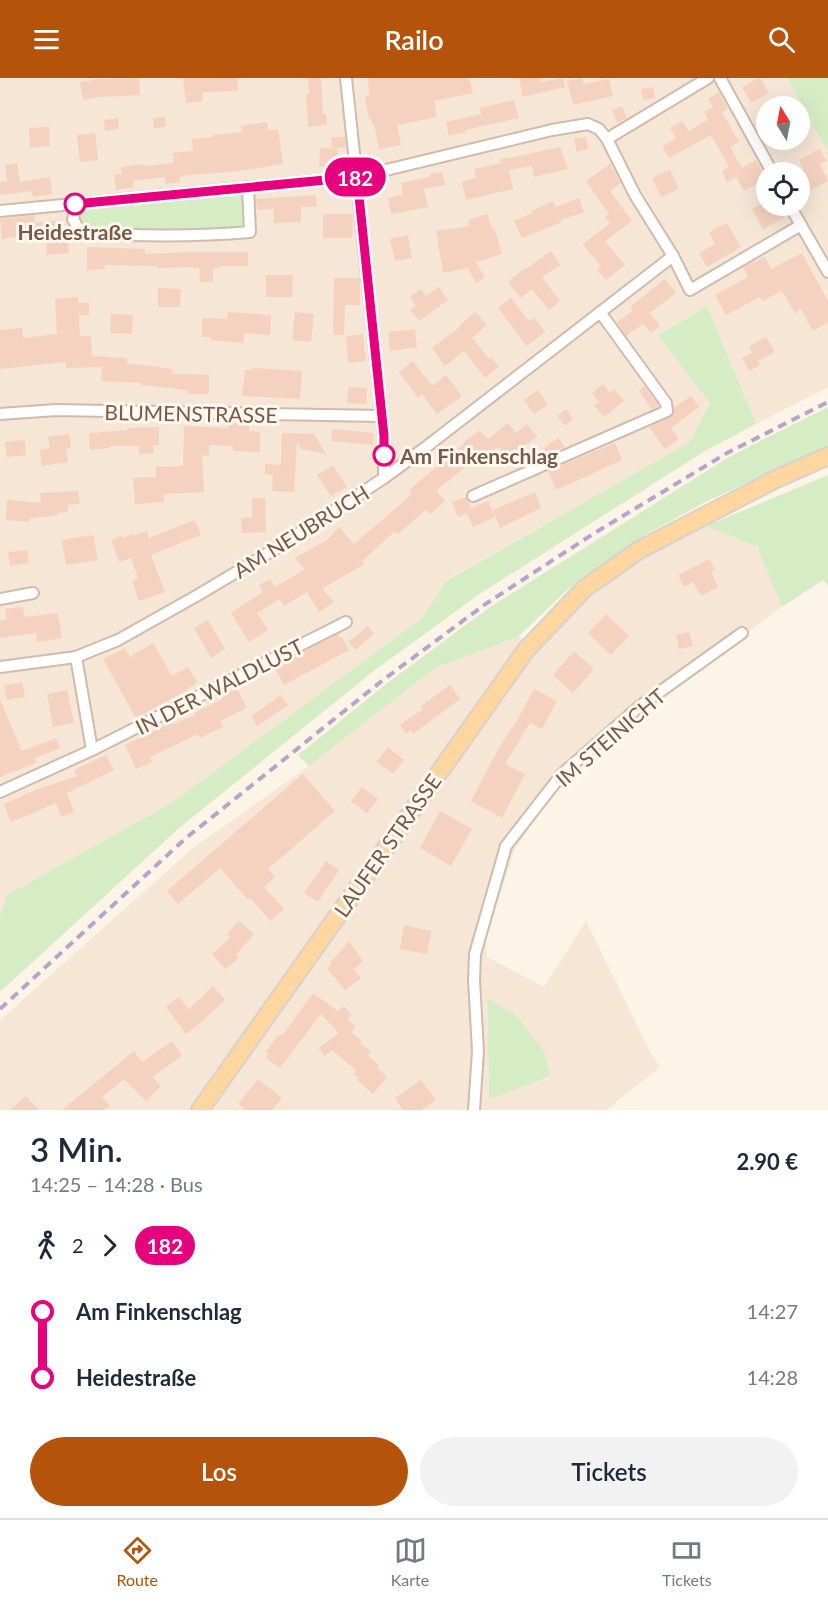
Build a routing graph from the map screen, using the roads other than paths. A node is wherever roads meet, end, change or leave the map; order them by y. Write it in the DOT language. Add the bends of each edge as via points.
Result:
graph roads {
  1 [pos="346,78"];
  2 [pos="708,78"];
  3 [pos="720,78"];
  4 [pos="607,139"];
  5 [pos="766,162"];
  6 [pos="357,177"];
  7 [pos="248,187"];
  8 [pos="75,204"];
  9 [pos="0,211"];
  10 [pos="796,216"];
  11 [pos="801,225"];
  12 [pos="673,256"];
  13 [pos="828,272"];
  14 [pos="600,312"];
  15 [pos="0,414"];
  16 [pos="381,416"];
  17 [pos="828,456"];
  18 [pos="384,478"];
  19 [pos="473,496"];
  20 [pos="33,593"];
  21 [pos="0,599"];
  22 [pos="346,622"];
  23 [pos="742,633"];
  24 [pos="76,657"];
  25 [pos="0,667"];
  26 [pos="92,750"];
  27 [pos="0,792"];
  28 [pos="200,1110"];
  29 [pos="474,1110"];
  1 -- 6 [label="street"];
  2 -- 4 [label="street"];
  3 -- 5 [label="street"];
  4 -- 6 [label="street" via="588,124"];
  4 -- 12 [label="street" via="635,195"];
  6 -- 7 [label="street"];
  6 -- 16 [label="street"];
  7 -- 8 [label="street"];
  7 -- 8 [label="street" via="250,232 81,233 73,219"];
  8 -- 9 [label="street"];
  10 -- 11 [label="street"];
  11 -- 12 [label="street" via="690,290"];
  11 -- 13 [label="street"];
  12 -- 14 [label="street, AM NEUBRUCH"];
  14 -- 18 [label="street, AM NEUBRUCH"];
  14 -- 19 [label="street" via="666,403 667,411"];
  15 -- 16 [label="street, BLUMENSTRASSE" via="56,410"];
  16 -- 18 [label="street"];
  17 -- 28 [label="main road, LAUFER STRASSE" via="639,550 584,589 525,650"];
  18 -- 24 [label="street, AM NEUBRUCH" via="198,595 118,640"];
  20 -- 21 [label="street"];
  22 -- 26 [label="street, IN DER WALDLUST"];
  23 -- 29 [label="street, IM STEINICHT" via="640,706 562,774 506,846 475,954 478,1051"];
  24 -- 25 [label="street, AM NEUBRUCH"];
  24 -- 26 [label="street"];
  26 -- 27 [label="street, IN DER WALDLUST"];
}
